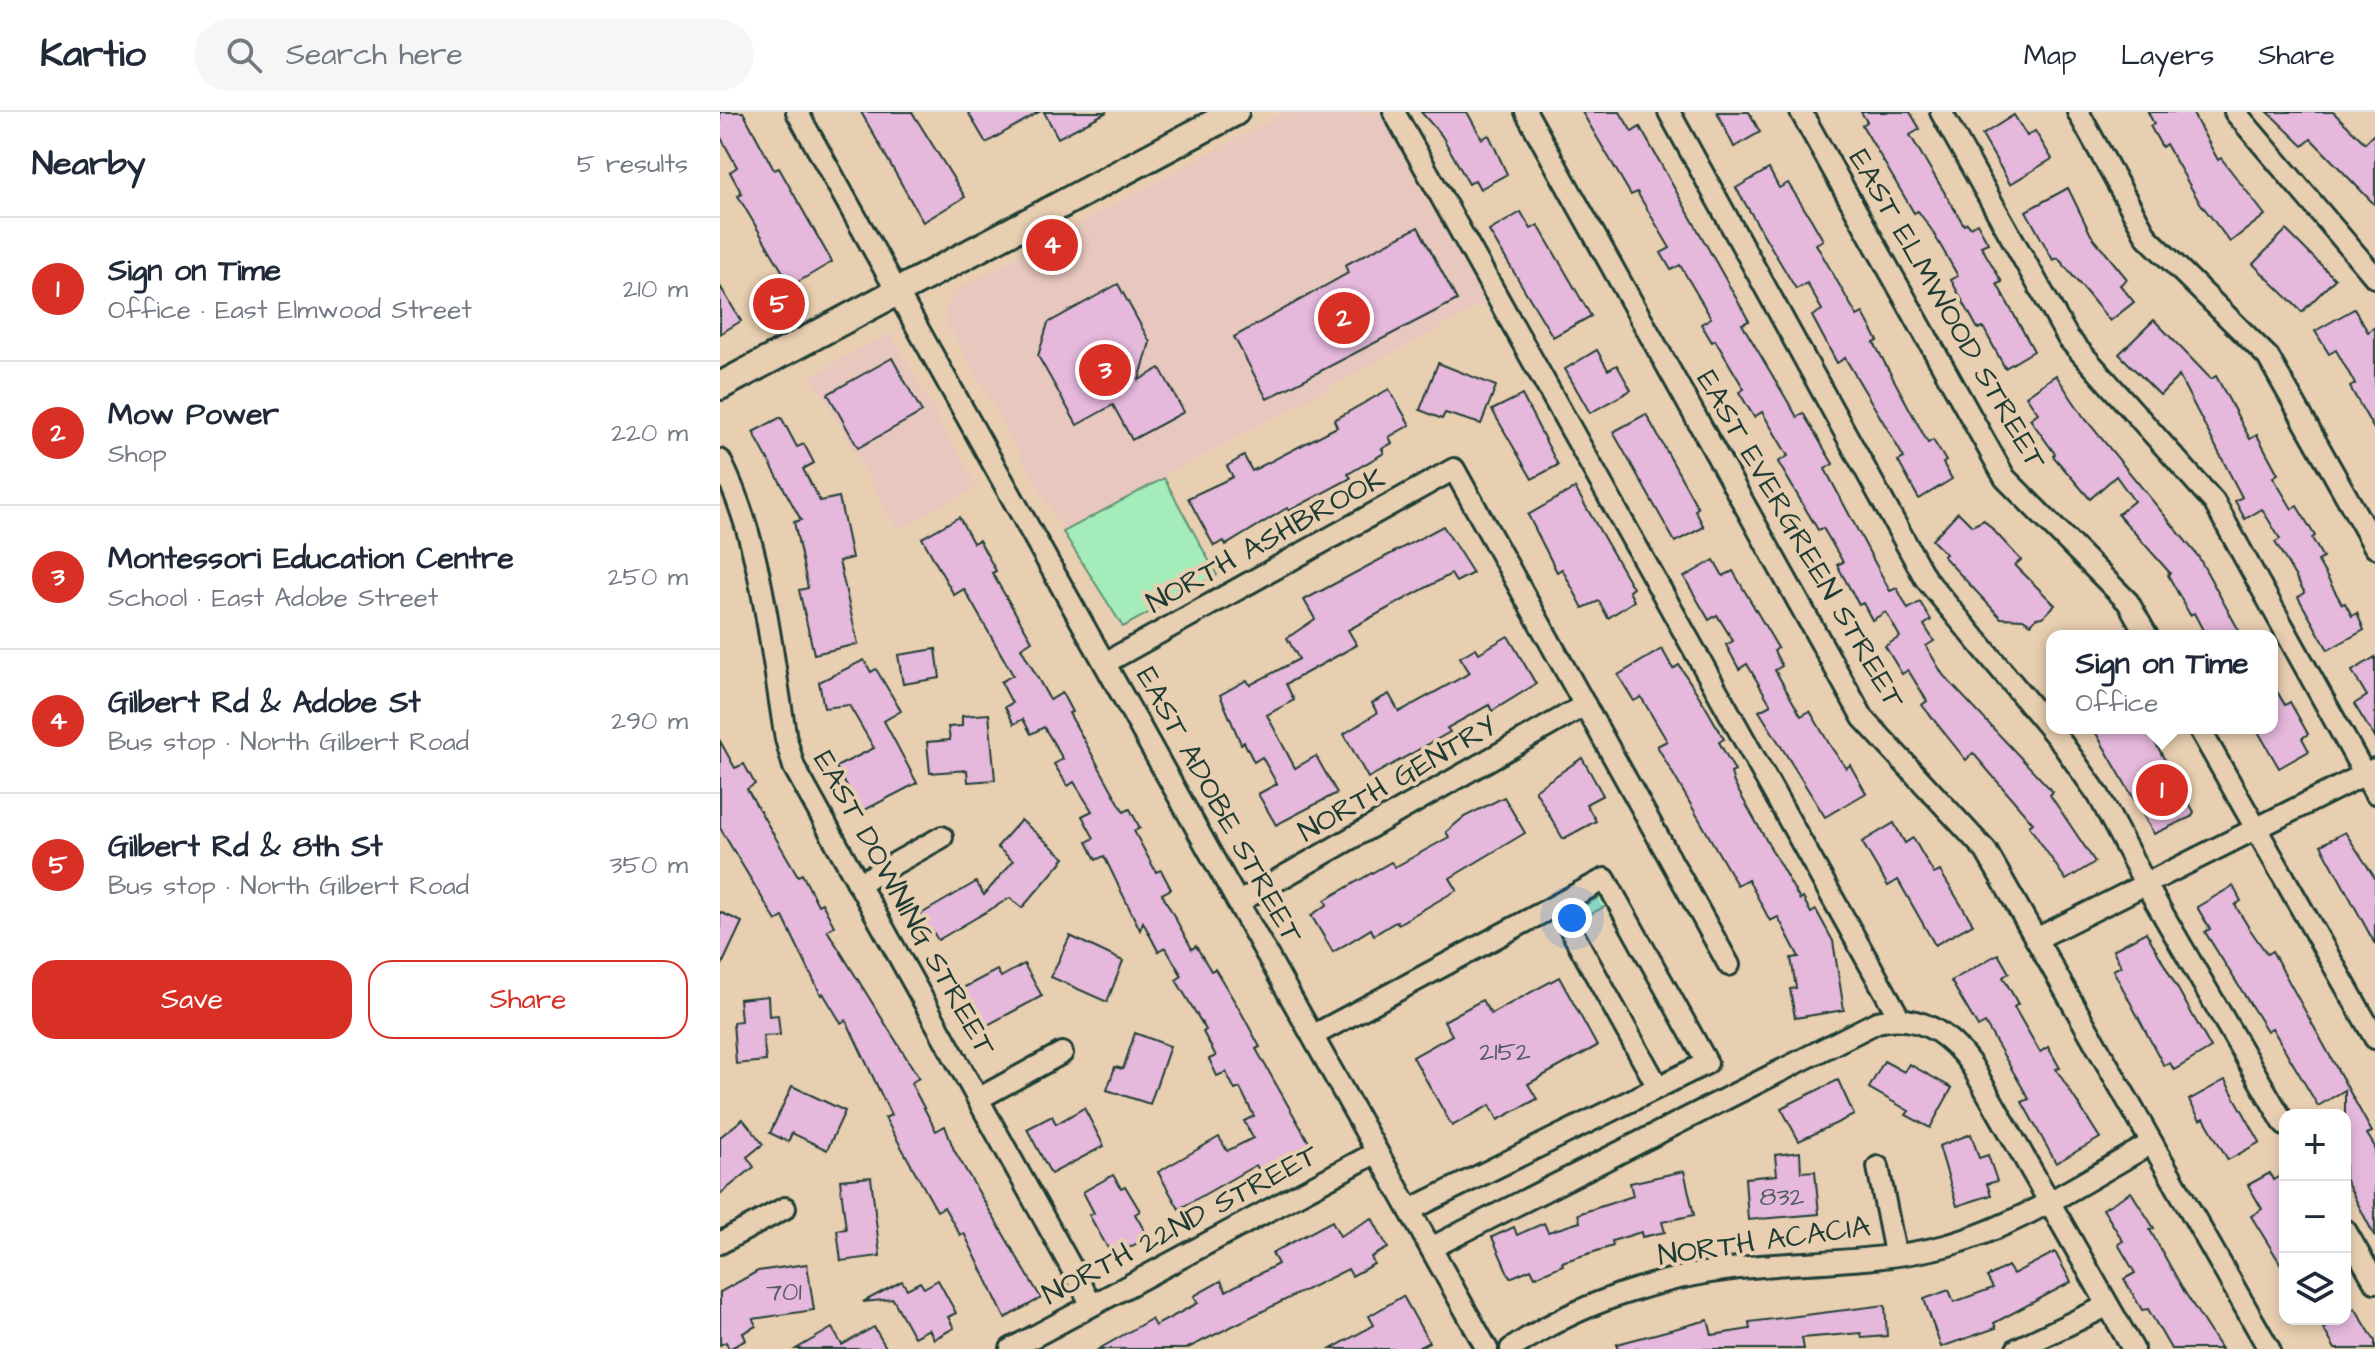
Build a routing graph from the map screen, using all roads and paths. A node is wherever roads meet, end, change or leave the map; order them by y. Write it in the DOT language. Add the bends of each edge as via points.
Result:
graph roads {
  1 [pos="797,112"];
  2 [pos="1235,112"];
  3 [pos="1394,112"];
  4 [pos="1526,112"];
  5 [pos="1669,112"];
  6 [pos="1801,112"];
  7 [pos="1941,112"];
  8 [pos="2078,112"];
  9 [pos="2235,112"];
  10 [pos="2375,277"];
  11 [pos="898,291"];
  12 [pos="720,386"];
  13 [pos="720,460"];
  14 [pos="2375,547"];
  15 [pos="2144,630"];
  16 [pos="1105,663"];
  17 [pos="1585,705"];
  18 [pos="2046,725"];
  19 [pos="2054,734"];
  20 [pos="2202,734"];
  21 [pos="2370,772"];
  22 [pos="2375,793"];
  23 [pos="2256,829"];
  24 [pos="942,837"];
  25 [pos="858,884"];
  26 [pos="2146,885"];
  27 [pos="1239,902"];
  28 [pos="1557,905"];
  29 [pos="2036,939"];
  30 [pos="1729,965"];
  31 [pos="1899,1017"];
  32 [pos="1314,1035"];
  33 [pos="2375,1038"];
  34 [pos="1062,1053"];
  35 [pos="1658,1087"];
  36 [pos="978,1099"];
  37 [pos="2279,1115"];
  38 [pos="2152,1143"];
  39 [pos="1377,1152"];
  40 [pos="1878,1167"];
  41 [pos="2050,1200"];
  42 [pos="785,1208"];
  43 [pos="1410,1210"];
  44 [pos="2351,1240"];
  45 [pos="720,1243"];
  46 [pos="1431,1248"];
  47 [pos="1895,1253"];
  48 [pos="2375,1282"];
  49 [pos="1092,1305"];
  50 [pos="2107,1306"];
  51 [pos="1011,1349"];
  52 [pos="1487,1349"];
  53 [pos="1511,1349"];
  54 [pos="2017,1349"];
  55 [pos="2133,1349"];
  56 [pos="2269,1349"];
  1 -- 11 [label="street, EAST ADOBE STREET"];
  2 -- 11 [label="main road"];
  3 -- 31 [label="street"];
  4 -- 29 [label="street, EAST EVERGREEN STREET" via="1863,718 1986,851"];
  5 -- 18 [label="street" via="1925,578"];
  6 -- 15 [label="street, EAST ELMWOOD STREET" via="2005,478 2128,602"];
  7 -- 21 [label="street" via="2068,338 2214,502"];
  8 -- 14 [label="street" via="2147,237 2268,357"];
  9 -- 10 [label="street"];
  11 -- 12 [label="main road"];
  11 -- 16 [label="street, EAST ADOBE STREET"];
  13 -- 25 [label="street, EAST DOWNING STREET" via="754,555 789,752"];
  16 -- 17 [label="street, NORTH ASHBROOK" via="1454,469"];
  16 -- 27 [label="street, EAST ADOBE STREET"];
  17 -- 27 [label="street, NORTH GENTRY"];
  17 -- 30 [label="street"];
  19 -- 26 [label="street" via="2081,767"];
  20 -- 23 [label="street"];
  21 -- 22 [label="street"];
  21 -- 23 [label="street"];
  23 -- 26 [label="street"];
  23 -- 33 [label="street"];
  24 -- 25 [label="street"];
  25 -- 36 [label="street, EAST DOWNING STREET"];
  26 -- 29 [label="street"];
  26 -- 37 [label="street"];
  27 -- 32 [label="street, EAST ADOBE STREET"];
  28 -- 32 [label="street"];
  28 -- 35 [label="street"];
  28 -- 35 [label="street" via="1605,879 1620,905 1707,1063"];
  29 -- 38 [label="street, EAST EVERGREEN STREET"];
  31 -- 41 [label="street" via="1945,1033 1961,1050"];
  31 -- 46 [label="street" via="1877,1022"];
  32 -- 39 [label="street, EAST ADOBE STREET"];
  34 -- 36 [label="street"];
  35 -- 43 [label="street"];
  36 -- 49 [label="street, EAST DOWNING STREET"];
  38 -- 41 [label="street, NORTH ACACIA"];
  38 -- 56 [label="street, EAST EVERGREEN STREET"];
  39 -- 43 [label="street, EAST ADOBE STREET"];
  39 -- 49 [label="street, NORTH 22ND STREET"];
  40 -- 47 [label="street, NORTH ACACIA"];
  41 -- 47 [label="street, NORTH ACACIA" via="2015,1220 1944,1246"];
  41 -- 50 [label="street"];
  42 -- 45 [label="street"];
  43 -- 46 [label="street, EAST ADOBE STREET"];
  44 -- 48 [label="street"];
  46 -- 52 [label="street, EAST ADOBE STREET"];
  47 -- 53 [label="street, NORTH ACACIA" via="1677,1277 1601,1302"];
  49 -- 51 [label="street, NORTH 22ND STREET"];
  50 -- 54 [label="street"];
  50 -- 55 [label="street"];
}
